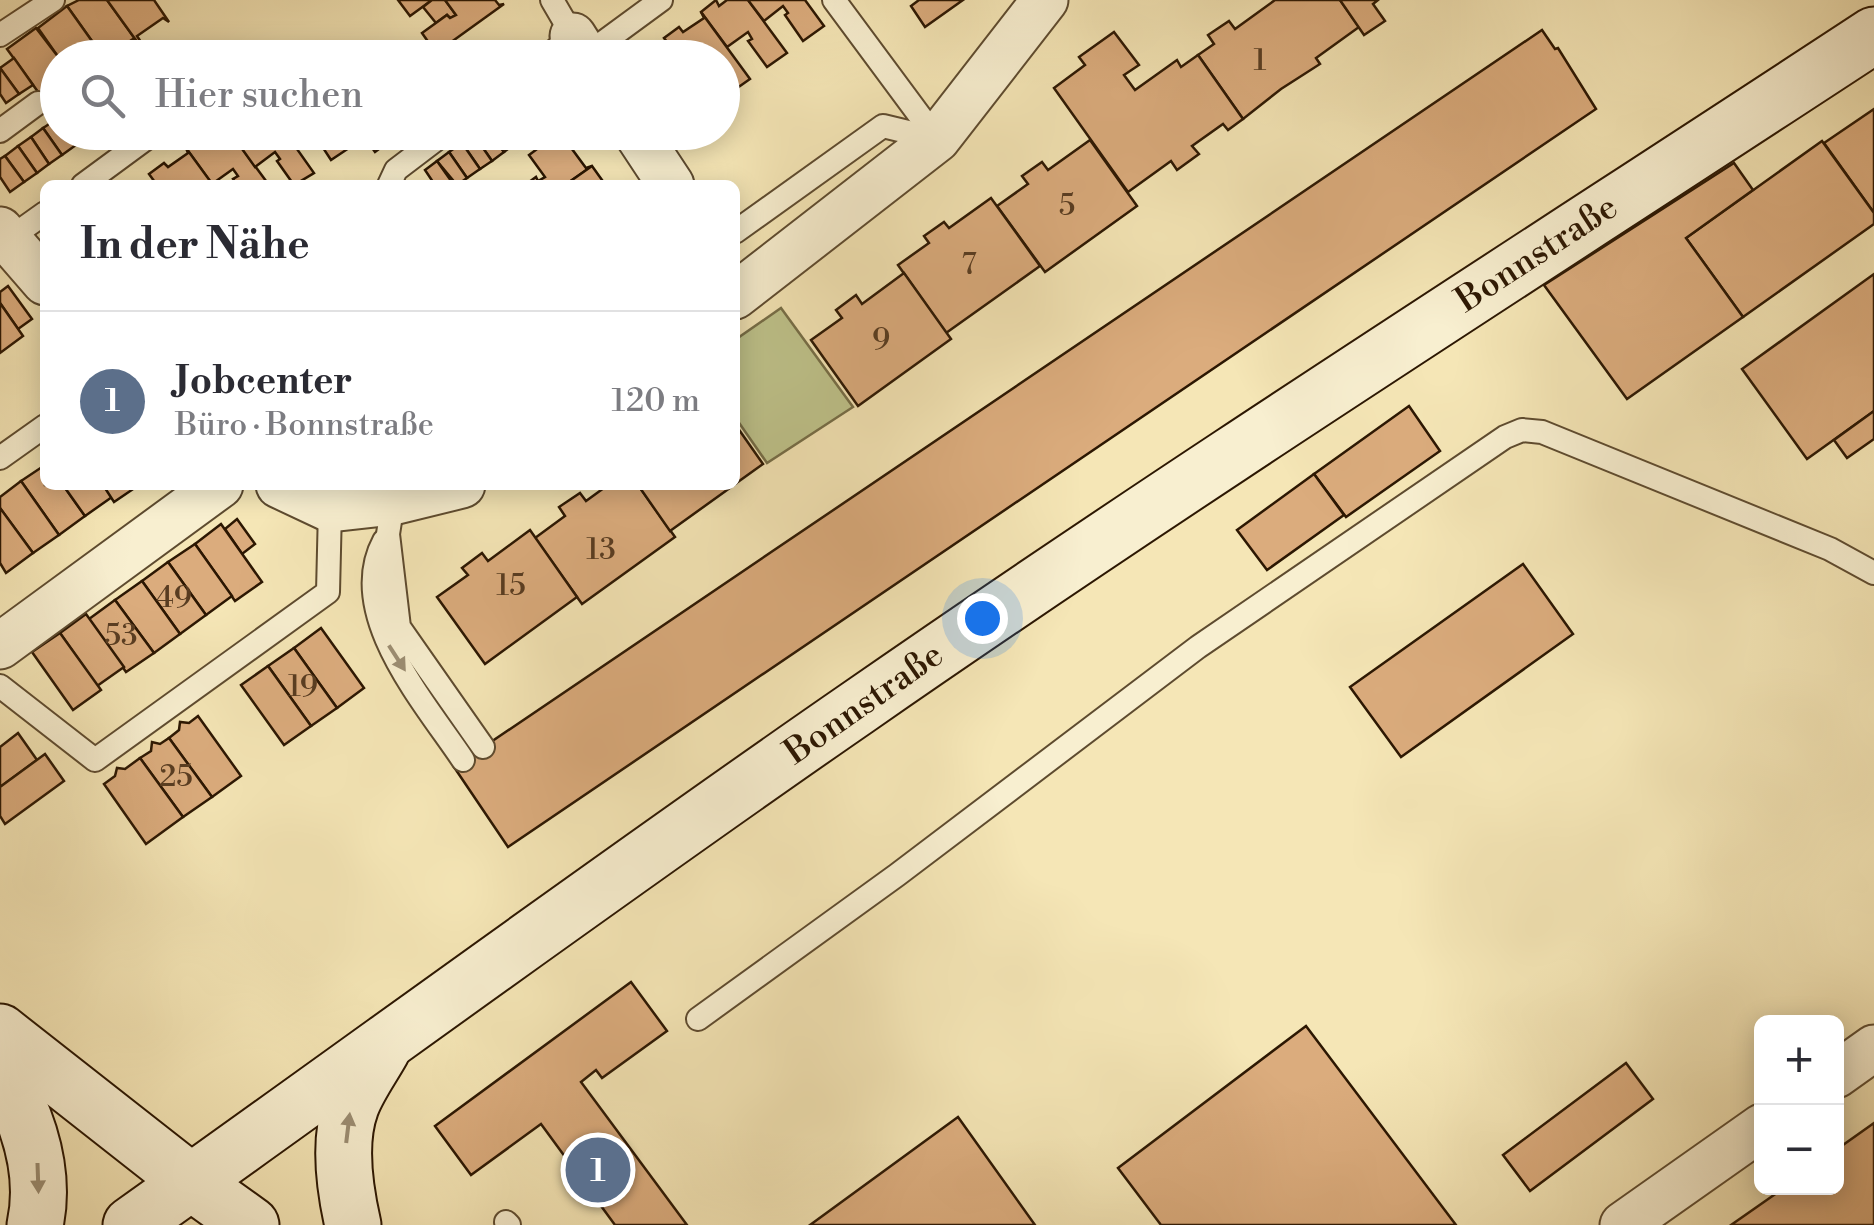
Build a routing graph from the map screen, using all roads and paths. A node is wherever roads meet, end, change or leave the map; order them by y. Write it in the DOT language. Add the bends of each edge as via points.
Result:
graph roads {
  1 [pos="53,0"];
  2 [pos="660,0"];
  3 [pos="834,0"];
  4 [pos="1045,0"];
  5 [pos="0,35"];
  6 [pos="1871,38"];
  7 [pos="571,40"];
  8 [pos="38,103"];
  9 [pos="0,131"];
  10 [pos="938,138"];
  11 [pos="131,150"];
  12 [pos="422,150"];
  13 [pos="648,150"];
  14 [pos="90,180"];
  15 [pos="391,180"];
  16 [pos="668,180"];
  17 [pos="40,215"];
  18 [pos="740,228"];
  19 [pos="2,239"];
  20 [pos="40,277"];
  21 [pos="740,286"];
  22 [pos="40,430"];
  23 [pos="0,458"];
  24 [pos="213,490"];
  25 [pos="289,490"];
  26 [pos="451,490"];
  27 [pos="330,510"];
  28 [pos="390,518"];
  29 [pos="1874,573"];
  30 [pos="0,646"];
  31 [pos="0,686"];
  32 [pos="473,754"];
  33 [pos="698,1018"];
  34 [pos="0,1032"];
  35 [pos="388,1039"];
  36 [pos="1874,1048"];
  37 [pos="0,1069"];
  38 [pos="1844,1069"];
  39 [pos="1754,1133"];
  40 [pos="191,1182"];
  41 [pos="35,1225"];
  42 [pos="131,1225"];
  43 [pos="251,1225"];
  44 [pos="353,1225"];
  45 [pos="1623,1225"];
  1 -- 5 [label="lane"];
  2 -- 7 [label="lane"];
  3 -- 10 [label="lane"];
  4 -- 10 [label="street"];
  6 -- 35 [label="main road, Bonnstraße" via="938,652"];
  8 -- 9 [label="lane"];
  10 -- 18 [label="lane" via="884,126"];
  10 -- 21 [label="street"];
  11 -- 14 [label="lane"];
  12 -- 15 [label="lane"];
  13 -- 16 [label="street"];
  17 -- 19 [label="lane"];
  19 -- 20 [label="street"];
  22 -- 23 [label="lane"];
  24 -- 30 [label="street"];
  25 -- 27 [label="street"];
  26 -- 28 [label="street"];
  27 -- 28 [label="street"];
  27 -- 31 [label="lane" via="328,592 94,760"];
  28 -- 32 [label="lane" via="377,553 375,610 384,639"];
  29 -- 33 [label="lane" via="1542,432 1505,436 1198,647"];
  34 -- 40 [label="main road"];
  35 -- 40 [label="main road, Bonnstraße"];
  44 -- 35 [label="main road, one-way" via="346,1188 350,1107"];
  36 -- 38 [label="street"];
  37 -- 41 [label="main road, one-way" via="37,1159"];
  39 -- 45 [label="street"];
  40 -- 42 [label="main road, Bonnstraße"];
  40 -- 43 [label="main road"];
}
